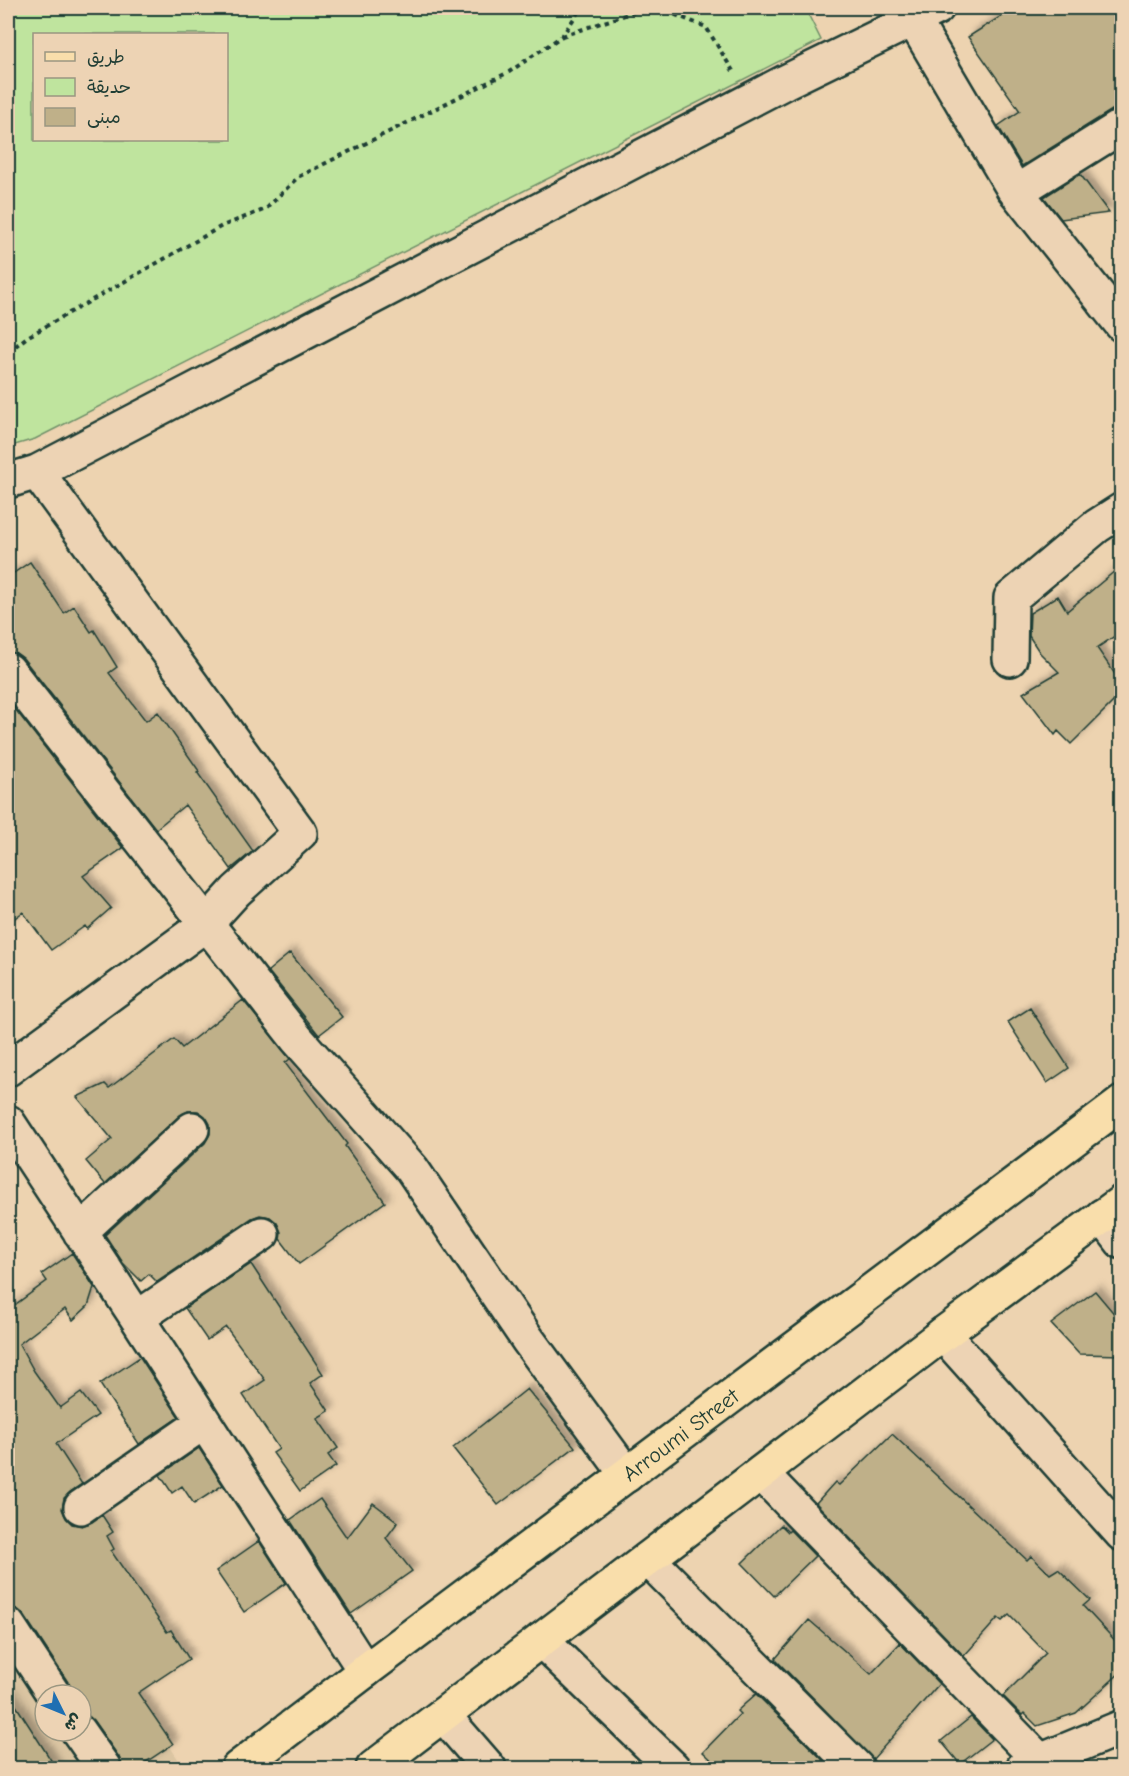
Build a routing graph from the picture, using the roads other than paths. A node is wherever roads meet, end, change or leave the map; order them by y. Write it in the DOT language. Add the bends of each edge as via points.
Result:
graph roads {
  1 [pos="925,13"];
  2 [pos="1122,126"];
  3 [pos="1016,192"];
  4 [pos="1120,321"];
  5 [pos="22,476"];
  6 [pos="1122,510"];
  7 [pos="1010,659"];
  8 [pos="8,670"];
  9 [pos="206,924"];
  10 [pos="8,1069"];
  11 [pos="1122,1103"];
  12 [pos="8,1122"];
  13 [pos="192,1129"];
  14 [pos="1112,1209"];
  15 [pos="80,1232"];
  16 [pos="262,1234"];
  17 [pos="1122,1242"];
  18 [pos="137,1318"];
  19 [pos="943,1334"];
  20 [pos="204,1422"];
  21 [pos="761,1473"];
  22 [pos="627,1475"];
  23 [pos="81,1507"];
  24 [pos="1122,1534"];
  25 [pos="648,1559"];
  26 [pos="8,1625"];
  27 [pos="541,1640"];
  28 [pos="365,1671"];
  29 [pos="46,1683"];
  30 [pos="443,1715"];
  31 [pos="1122,1727"];
  32 [pos="86,1743"];
  33 [pos="1031,1765"];
  34 [pos="104,1768"];
  35 [pos="238,1768"];
  36 [pos="373,1768"];
  37 [pos="489,1768"];
  38 [pos="673,1768"];
  39 [pos="857,1768"];
  1 -- 3 [label="street"];
  1 -- 5 [label="street"];
  2 -- 3 [label="street"];
  3 -- 4 [label="street"];
  5 -- 9 [label="street" via="300,832"];
  6 -- 7 [label="street" via="1011,598"];
  8 -- 9 [label="street"];
  9 -- 10 [label="street"];
  9 -- 22 [label="street" via="297,1039 412,1169 528,1340"];
  11 -- 22 [label="main road, Arroumi Street"];
  12 -- 15 [label="street"];
  13 -- 15 [label="street"];
  14 -- 17 [label="street"];
  14 -- 19 [label="main road"];
  15 -- 18 [label="street"];
  16 -- 18 [label="street"];
  18 -- 20 [label="street"];
  19 -- 21 [label="main road"];
  19 -- 24 [label="street"];
  20 -- 23 [label="street"];
  20 -- 28 [label="street"];
  21 -- 25 [label="main road"];
  21 -- 33 [label="street"];
  22 -- 28 [label="main road, Arroumi Street"];
  25 -- 27 [label="main road"];
  25 -- 39 [label="street"];
  26 -- 29 [label="street"];
  27 -- 30 [label="main road"];
  27 -- 38 [label="street"];
  28 -- 35 [label="main road, Arroumi Street"];
  30 -- 36 [label="main road"];
  30 -- 37 [label="street"];
  31 -- 33 [label="street"];
  32 -- 34 [label="street"];
}
